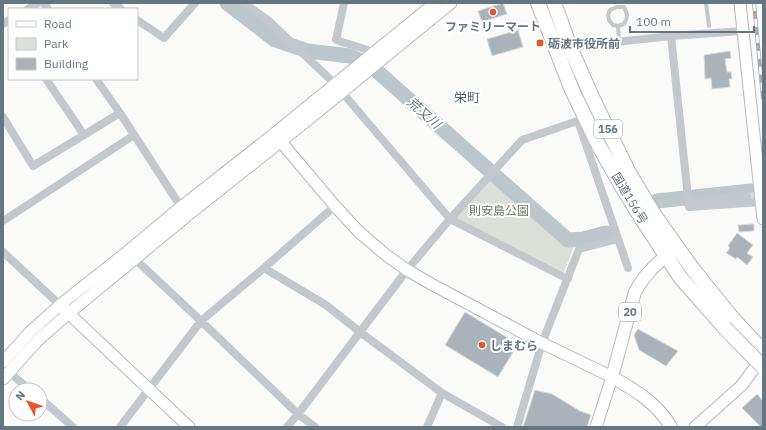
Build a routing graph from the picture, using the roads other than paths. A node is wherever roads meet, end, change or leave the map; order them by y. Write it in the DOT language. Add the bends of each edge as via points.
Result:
graph roads {
  1 [pos="195,3"];
  2 [pos="244,3"];
  3 [pos="344,3"];
  4 [pos="435,3"];
  5 [pos="451,3"];
  6 [pos="538,3"];
  7 [pos="554,3"];
  8 [pos="706,3"];
  9 [pos="740,3"];
  10 [pos="138,21"];
  11 [pos="618,26"];
  12 [pos="709,26"];
  13 [pos="743,31"];
  14 [pos="671,36"];
  15 [pos="619,42"];
  16 [pos="570,47"];
  17 [pos="374,52"];
  18 [pos="47,80"];
  19 [pos="97,80"];
  20 [pos="339,88"];
  21 [pos="120,113"];
  22 [pos="3,117"];
  23 [pos="582,120"];
  24 [pos="84,135"];
  25 [pos="134,135"];
  26 [pos="278,138"];
  27 [pos="747,197"];
  28 [pos="688,201"];
  29 [pos="761,202"];
  30 [pos="335,206"];
  31 [pos="181,207"];
  32 [pos="450,219"];
  33 [pos="763,219"];
  34 [pos="3,221"];
  35 [pos="618,239"];
  36 [pos="677,248"];
  37 [pos="3,252"];
  38 [pos="666,256"];
  39 [pos="135,259"];
  40 [pos="264,268"];
  41 [pos="628,268"];
  42 [pos="407,270"];
  43 [pos="568,279"];
  44 [pos="60,305"];
  45 [pos="69,313"];
  46 [pos="201,321"];
  47 [pos="728,323"];
  48 [pos="360,332"];
  49 [pos="542,343"];
  50 [pos="763,352"];
  51 [pos="763,357"];
  52 [pos="3,362"];
  53 [pos="763,367"];
  54 [pos="5,372"];
  55 [pos="612,377"];
  56 [pos="19,382"];
  57 [pos="148,389"];
  58 [pos="442,393"];
  59 [pos="48,405"];
  60 [pos="298,414"];
  61 [pos="73,427"];
  62 [pos="120,427"];
  63 [pos="189,427"];
  64 [pos="287,427"];
  65 [pos="315,427"];
  66 [pos="427,427"];
  67 [pos="502,427"];
  68 [pos="517,427"];
  69 [pos="596,427"];
  70 [pos="671,427"];
  71 [pos="695,427"];
  1 -- 10 [label="street" via="164,38"];
  2 -- 20 [label="street" via="269,21"];
  3 -- 17 [label="street" via="336,40"];
  4 -- 17 [label="street"];
  5 -- 20 [label="street"];
  6 -- 23 [label="highway, 国道156号 / 156"];
  7 -- 16 [label="highway, 国道156号 / 156"];
  8 -- 12 [label="lane"];
  9 -- 13 [label="street"];
  11 -- 11 [label="lane" via="624,24 627,19 624,7 610,10 608,14 613,25"];
  11 -- 15 [label="lane"];
  13 -- 14 [label="street"];
  13 -- 29 [label="street"];
  14 -- 15 [label="street"];
  14 -- 28 [label="street"];
  15 -- 16 [label="street"];
  16 -- 36 [label="highway, 国道156号 / 156" via="629,173"];
  17 -- 20 [label="street"];
  18 -- 24 [label="street"];
  19 -- 21 [label="street"];
  20 -- 26 [label="street"];
  20 -- 32 [label="street"];
  21 -- 24 [label="street"];
  21 -- 25 [label="street"];
  22 -- 24 [label="street" via="33,166"];
  23 -- 32 [label="street" via="522,140"];
  23 -- 35 [label="street"];
  23 -- 38 [label="highway, 国道156号 / 156"];
  25 -- 31 [label="street"];
  25 -- 34 [label="street"];
  26 -- 30 [label="street"];
  26 -- 31 [label="street"];
  26 -- 39 [label="street"];
  27 -- 28 [label="street"];
  28 -- 29 [label="street" via="689,207"];
  29 -- 33 [label="street"];
  30 -- 40 [label="street"];
  30 -- 42 [label="street" via="358,232"];
  31 -- 44 [label="street"];
  32 -- 42 [label="street"];
  32 -- 43 [label="street"];
  35 -- 41 [label="street"];
  35 -- 43 [label="street" via="579,249"];
  36 -- 38 [label="main road, 20"];
  36 -- 47 [label="highway, 国道156号 / 156"];
  37 -- 44 [label="street"];
  38 -- 47 [label="highway, 国道156号 / 156" via="680,277"];
  38 -- 55 [label="main road, 20" via="641,281 635,292"];
  39 -- 45 [label="street"];
  39 -- 46 [label="street"];
  40 -- 46 [label="street"];
  40 -- 48 [label="street" via="326,305"];
  42 -- 48 [label="street"];
  42 -- 49 [label="street"];
  43 -- 49 [label="street"];
  44 -- 45 [label="street"];
  44 -- 52 [label="street" via="30,332"];
  45 -- 54 [label="street"];
  45 -- 57 [label="street"];
  46 -- 57 [label="street"];
  46 -- 60 [label="street"];
  47 -- 50 [label="highway, 国道156号 / 156"];
  47 -- 53 [label="highway, 国道156号 / 156, bridge"];
  48 -- 58 [label="street"];
  48 -- 60 [label="street"];
  49 -- 55 [label="street"];
  49 -- 68 [label="street"];
  51 -- 71 [label="street" via="741,386"];
  54 -- 56 [label="street"];
  55 -- 69 [label="street"];
  55 -- 70 [label="main road" via="633,388 651,402"];
  57 -- 62 [label="street"];
  57 -- 63 [label="street"];
  58 -- 66 [label="street"];
  58 -- 67 [label="street"];
  59 -- 61 [label="street"];
  60 -- 64 [label="street"];
  60 -- 65 [label="street"];
}
